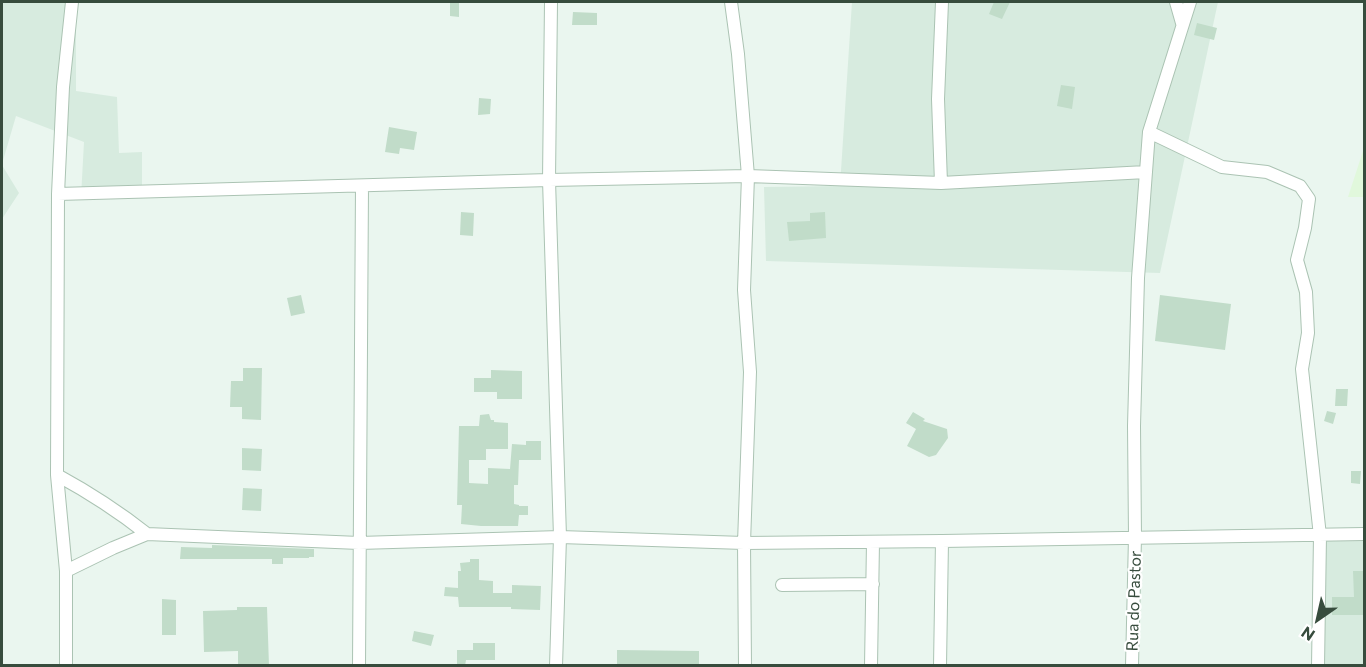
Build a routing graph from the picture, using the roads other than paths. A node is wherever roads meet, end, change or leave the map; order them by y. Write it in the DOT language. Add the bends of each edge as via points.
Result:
graph roads {
  1 [pos="72,2"];
  2 [pos="550,2"];
  3 [pos="731,2"];
  4 [pos="942,2"];
  5 [pos="1176,2"];
  6 [pos="1190,2"];
  7 [pos="1182,23"];
  8 [pos="1149,132"];
  9 [pos="1146,172"];
  10 [pos="748,176"];
  11 [pos="549,180"];
  12 [pos="941,183"];
  13 [pos="362,186"];
  14 [pos="58,194"];
  15 [pos="57,475"];
  16 [pos="147,534"];
  17 [pos="1365,534"];
  18 [pos="1320,536"];
  19 [pos="560,537"];
  20 [pos="1135,537"];
  21 [pos="873,542"];
  22 [pos="942,542"];
  23 [pos="359,543"];
  24 [pos="744,543"];
  25 [pos="66,571"];
  26 [pos="873,584"];
  27 [pos="782,585"];
  28 [pos="66,666"];
  29 [pos="359,666"];
  30 [pos="556,666"];
  31 [pos="745,666"];
  32 [pos="871,666"];
  33 [pos="940,666"];
  34 [pos="1132,666"];
  35 [pos="1318,666"];
  1 -- 14 [label="street"];
  2 -- 11 [label="street"];
  3 -- 10 [label="street"];
  4 -- 12 [label="street" via="938,99"];
  5 -- 7 [label="street"];
  6 -- 7 [label="street, Rua do Pastor"];
  7 -- 8 [label="street, Rua do Pastor"];
  8 -- 9 [label="street, Rua do Pastor"];
  8 -- 18 [label="street" via="1222,167 1267,172 1300,186 1309,199 1297,260 1306,292 1308,333 1302,369"];
  9 -- 12 [label="street"];
  9 -- 20 [label="street, Rua do Pastor" via="1138,278"];
  10 -- 11 [label="street"];
  10 -- 12 [label="street"];
  10 -- 24 [label="street" via="744,290 750,372"];
  11 -- 13 [label="street"];
  11 -- 19 [label="street"];
  13 -- 14 [label="street"];
  13 -- 23 [label="street"];
  14 -- 15 [label="street"];
  15 -- 16 [label="street" via="118,511"];
  15 -- 25 [label="street"];
  16 -- 23 [label="street"];
  16 -- 25 [label="street"];
  17 -- 18 [label="street"];
  18 -- 20 [label="street"];
  18 -- 35 [label="street"];
  19 -- 23 [label="street"];
  19 -- 24 [label="street"];
  19 -- 30 [label="street"];
  20 -- 22 [label="street"];
  20 -- 34 [label="street, Rua do Pastor"];
  21 -- 22 [label="street"];
  21 -- 24 [label="street"];
  21 -- 26 [label="street"];
  22 -- 33 [label="street"];
  23 -- 29 [label="street"];
  24 -- 31 [label="street"];
  25 -- 28 [label="street"];
  26 -- 27 [label="street"];
  26 -- 32 [label="street"];
}
